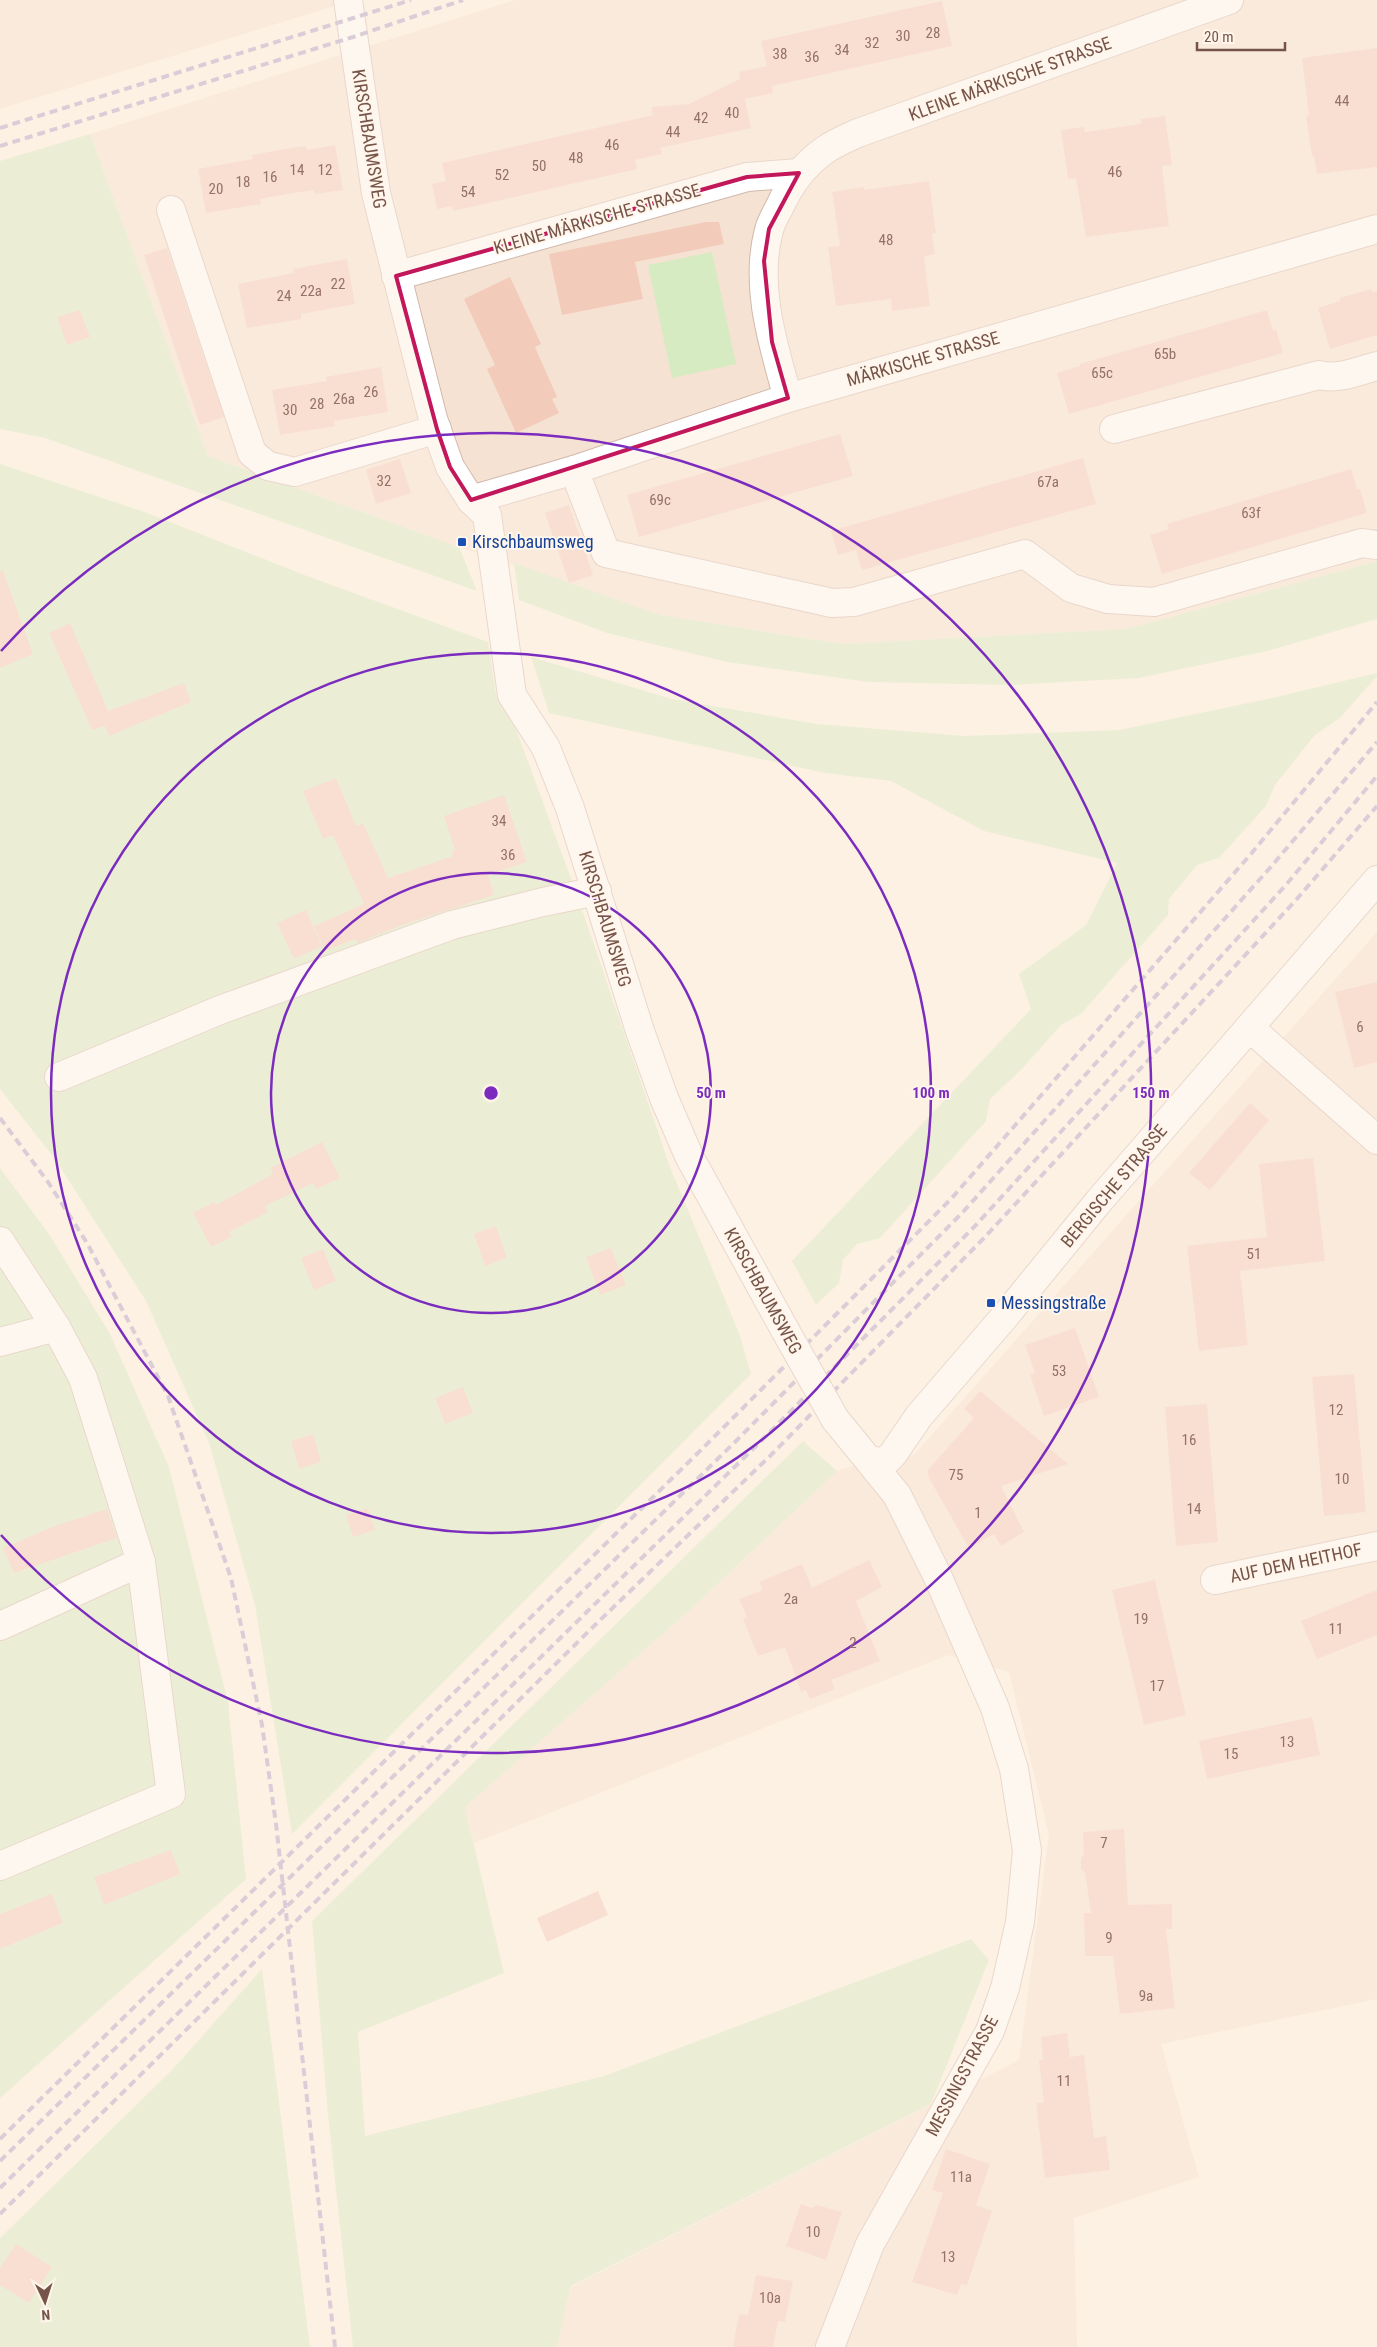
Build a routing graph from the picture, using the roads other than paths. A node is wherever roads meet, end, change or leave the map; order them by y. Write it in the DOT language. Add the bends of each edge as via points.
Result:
graph roads {
  1 [pos="348,0"];
  2 [pos="1229,0"];
  3 [pos="800,173"];
  4 [pos="171,210"];
  5 [pos="1377,229"];
  6 [pos="396,276"];
  7 [pos="1377,366"];
  8 [pos="788,398"];
  9 [pos="437,429"];
  10 [pos="1114,429"];
  11 [pos="574,470"];
  12 [pos="471,500"];
  13 [pos="1377,545"];
  14 [pos="1377,880"];
  15 [pos="597,892"];
  16 [pos="1250,1028"];
  17 [pos="59,1077"];
  18 [pos="1377,1140"];
  19 [pos="0,1241"];
  20 [pos="56,1327"];
  21 [pos="0,1342"];
  22 [pos="870,1460"];
  23 [pos="1377,1546"];
  24 [pos="141,1562"];
  25 [pos="1215,1580"];
  26 [pos="0,1626"];
  27 [pos="0,1866"];
  28 [pos="830,2347"];
  1 -- 6 [label="street, KIRSCHBAUMSWEG" via="376,192"];
  2 -- 3 [label="street, KLEINE MÄRKISCHE STRASSE" via="858,133 825,150"];
  3 -- 6 [label="street, KLEINE MÄRKISCHE STRASSE" via="747,177"];
  3 -- 8 [label="street, KLEINE MÄRKISCHE STRASSE" via="769,229 764,261 764,292 772,342"];
  4 -- 9 [label="street" via="252,453 268,466 295,472"];
  5 -- 8 [label="street, MÄRKISCHE STRASSE"];
  6 -- 9 [label="street, KIRSCHBAUMSWEG"];
  7 -- 10 [label="street" via="1330,378 1318,375"];
  8 -- 11 [label="street, MÄRKISCHE STRASSE"];
  9 -- 12 [label="street, KIRSCHBAUMSWEG" via="450,467"];
  11 -- 12 [label="street, MÄRKISCHE STRASSE"];
  11 -- 13 [label="street" via="606,553 832,603 854,602 1026,554 1070,588 1108,599 1154,602 1362,543"];
  12 -- 15 [label="street, KIRSCHBAUMSWEG" via="487,515 512,695 546,748 570,808"];
  14 -- 16 [label="street, BERGISCHE STRASSE"];
  15 -- 17 [label="street" via="452,925 220,1010"];
  15 -- 22 [label="street, KIRSCHBAUMSWEG, bridge" via="640,1031 689,1156 835,1419"];
  16 -- 18 [label="street"];
  16 -- 22 [label="street, BERGISCHE STRASSE" via="919,1416 893,1454 887,1460"];
  19 -- 20 [label="street"];
  20 -- 21 [label="street"];
  20 -- 24 [label="street" via="83,1378"];
  22 -- 28 [label="street, MESSINGSTRASSE" via="897,1496 937,1575 995,1708 1014,1769 1027,1851 1020,1922 1005,1988 990,2031 870,2244"];
  23 -- 25 [label="street, AUF DEM HEITHOF"];
  24 -- 26 [label="street"];
  24 -- 27 [label="street" via="171,1794"];
}
